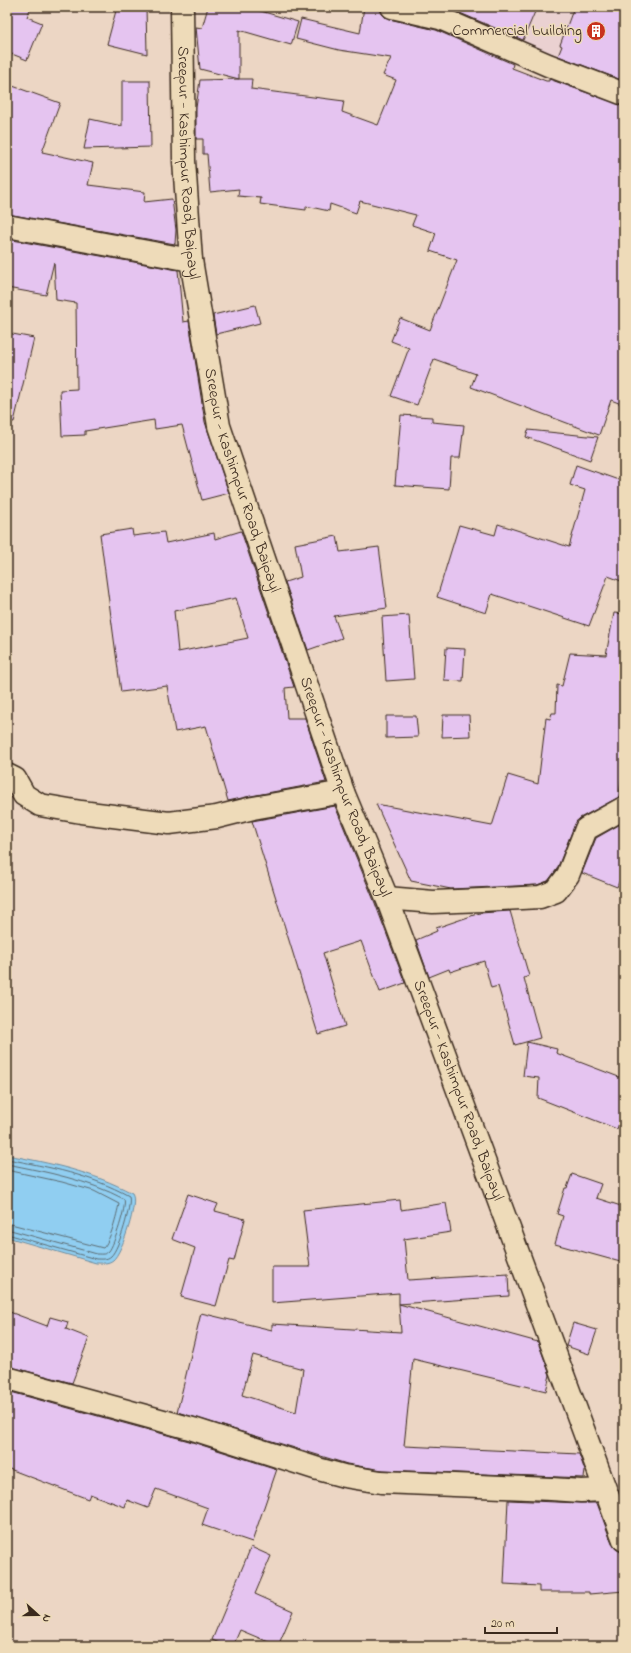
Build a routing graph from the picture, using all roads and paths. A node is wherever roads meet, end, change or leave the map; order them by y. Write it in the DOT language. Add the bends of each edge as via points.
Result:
graph roads {
  1 [pos="182,7"];
  2 [pos="392,7"];
  3 [pos="624,94"];
  4 [pos="7,226"];
  5 [pos="191,260"];
  6 [pos="7,775"];
  7 [pos="343,792"];
  8 [pos="624,808"];
  9 [pos="387,898"];
  10 [pos="7,1378"];
  11 [pos="604,1490"];
  12 [pos="624,1540"];
  1 -- 5 [label="street, Sreepur - Kashimpur Road, Baipayl" via="184,161"];
  2 -- 3 [label="street" via="440,18 548,65"];
  4 -- 5 [label="street"];
  5 -- 7 [label="street, Sreepur - Kashimpur Road, Baipayl" via="219,426"];
  6 -- 7 [label="street" via="15,779 24,794 40,805 169,823 217,817"];
  7 -- 9 [label="street, Sreepur - Kashimpur Road, Baipayl"];
  8 -- 9 [label="street" via="586,829 568,875 556,891 540,897 434,902"];
  9 -- 11 [label="street, Sreepur - Kashimpur Road, Baipayl"];
  10 -- 11 [label="street" via="193,1429 318,1469 358,1479 581,1491"];
  11 -- 12 [label="street, Sreepur - Kashimpur Road, Baipayl"];
}
